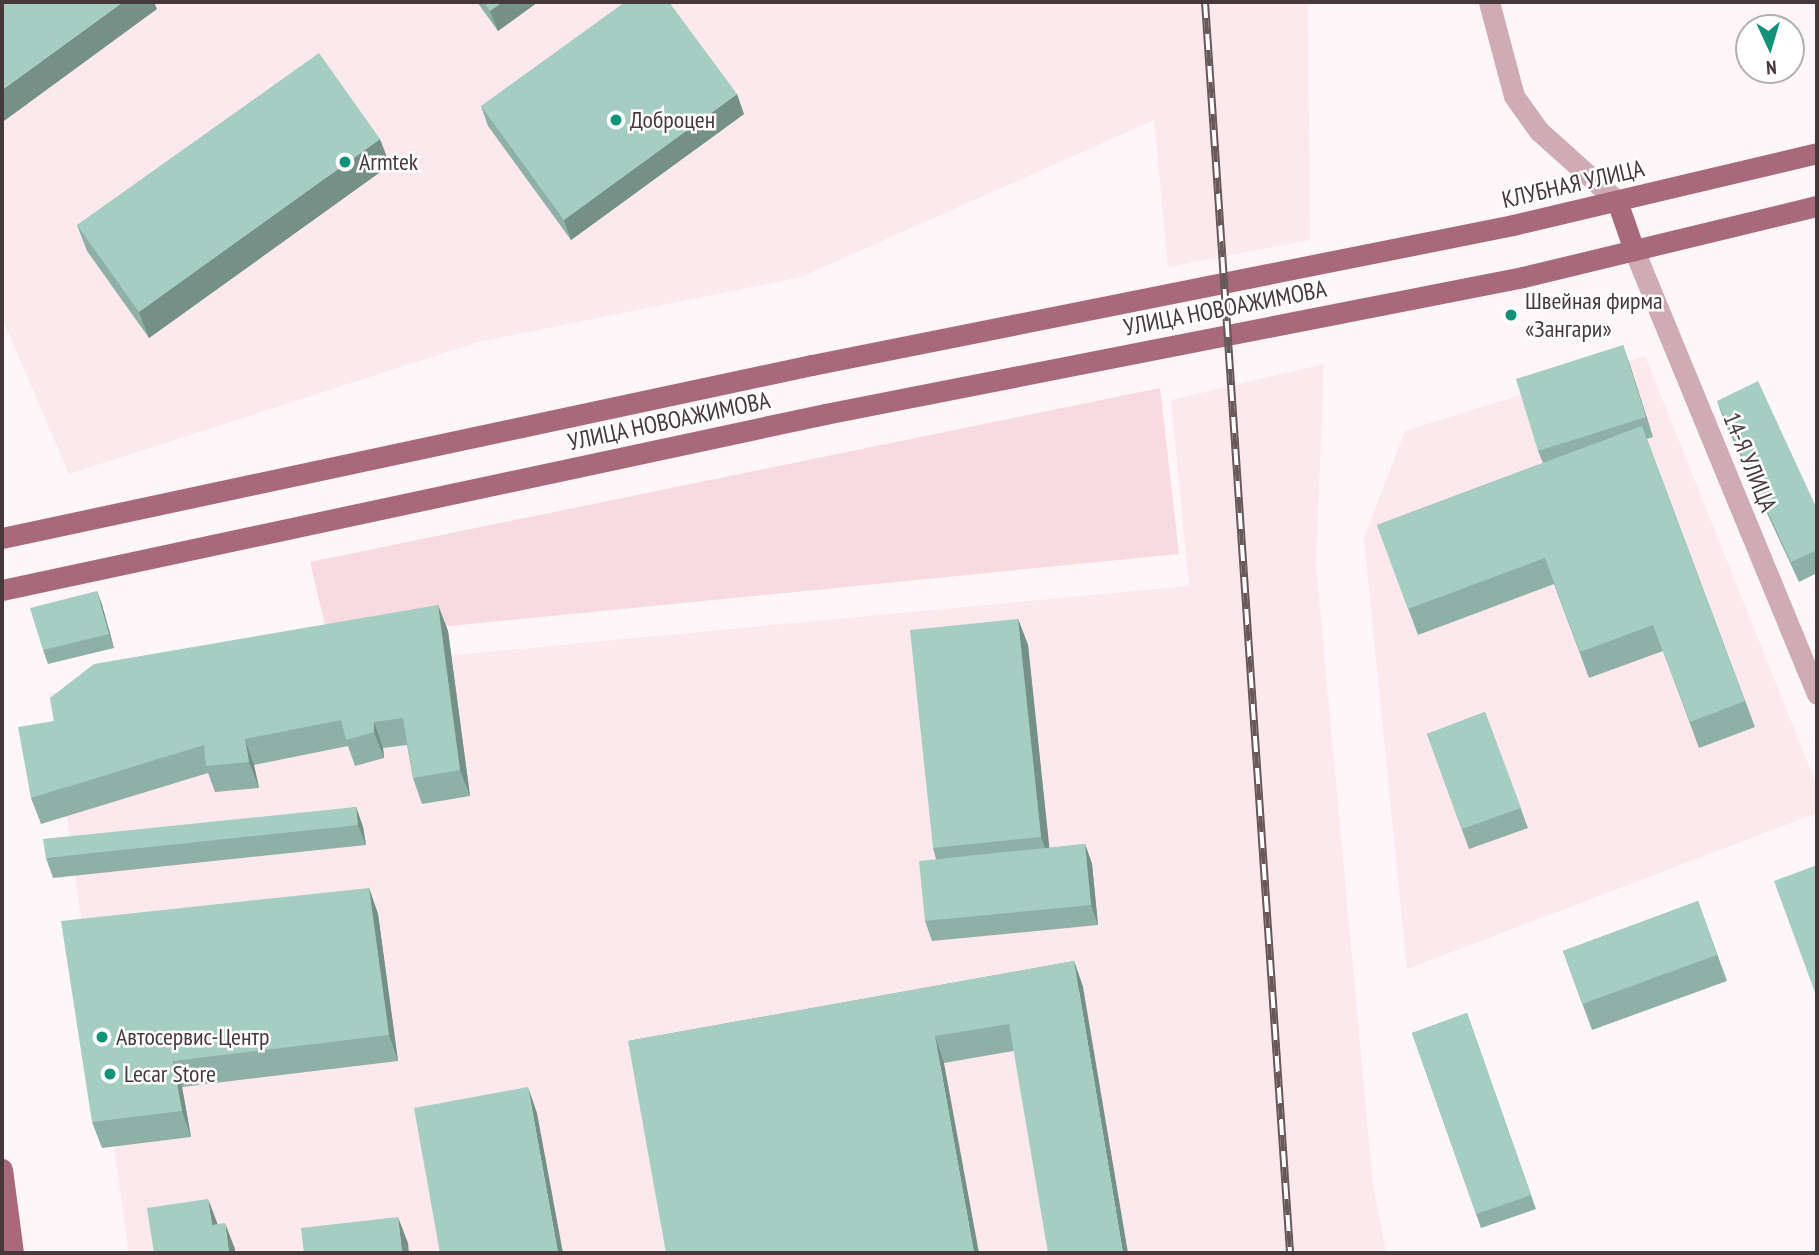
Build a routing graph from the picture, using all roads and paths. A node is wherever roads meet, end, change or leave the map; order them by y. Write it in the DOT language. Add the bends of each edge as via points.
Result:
graph roads {
  1 [pos="1489,2"];
  2 [pos="1817,153"];
  3 [pos="1617,201"];
  4 [pos="1817,206"];
  5 [pos="1634,250"];
  6 [pos="1339,261"];
  7 [pos="2,538"];
  8 [pos="2,590"];
  9 [pos="1815,685"];
  10 [pos="2,1169"];
  11 [pos="13,1253"];
  1 -- 3 [label="street" via="1514,96 1539,131"];
  2 -- 3 [label="main road, КЛУБНАЯ УЛИЦА"];
  3 -- 5 [label="main road"];
  3 -- 6 [label="main road, КЛУБНАЯ УЛИЦА"];
  4 -- 5 [label="main road"];
  5 -- 8 [label="main road, УЛИЦА НОВОАЖИМОВА"];
  5 -- 9 [label="street, 14-Я УЛИЦА"];
  6 -- 7 [label="main road, УЛИЦА НОВОАЖИМОВА" via="1065,314"];
  10 -- 11 [label="main road"];
}
